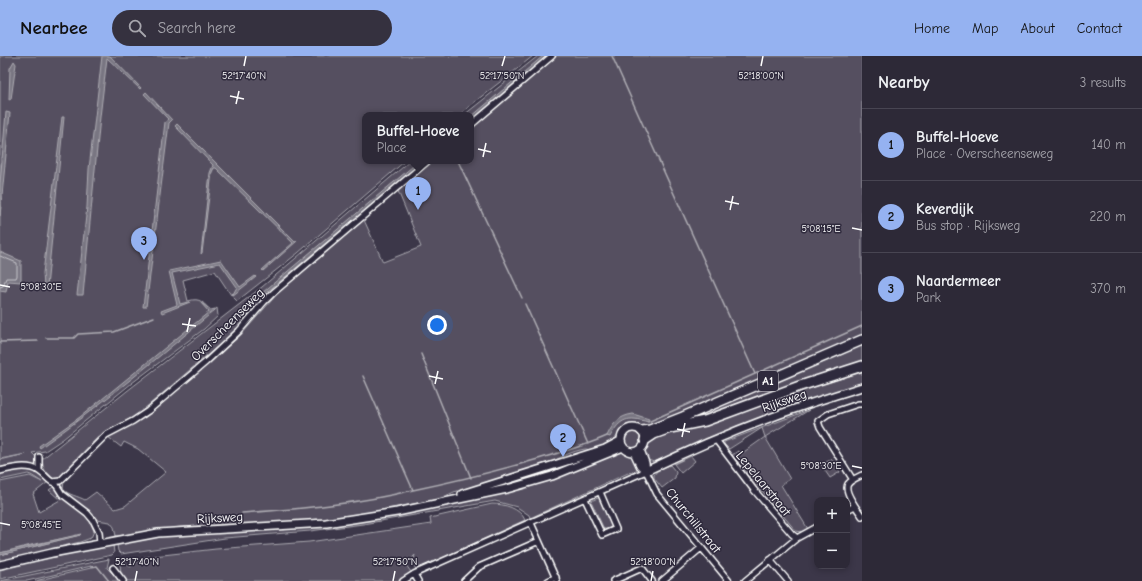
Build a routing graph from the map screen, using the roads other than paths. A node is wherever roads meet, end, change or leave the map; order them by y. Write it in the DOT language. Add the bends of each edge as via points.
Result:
graph roads {
  1 [pos="552,56"];
  2 [pos="474,122"];
  3 [pos="424,164"];
  4 [pos="862,340"];
  5 [pos="862,366"];
  6 [pos="862,387"];
  7 [pos="862,404"];
  8 [pos="643,436"];
  9 [pos="716,440"];
  10 [pos="622,444"];
  11 [pos="637,451"];
  12 [pos="39,457"];
  13 [pos="0,471"];
  14 [pos="38,471"];
  15 [pos="646,471"];
  16 [pos="862,474"];
  17 [pos="853,480"];
  18 [pos="54,483"];
  19 [pos="600,492"];
  20 [pos="584,499"];
  21 [pos="443,501"];
  22 [pos="855,506"];
  23 [pos="850,508"];
  24 [pos="862,516"];
  25 [pos="531,523"];
  26 [pos="814,529"];
  27 [pos="797,538"];
  28 [pos="539,541"];
  29 [pos="100,543"];
  30 [pos="701,548"];
  31 [pos="770,560"];
  32 [pos="0,565"];
  33 [pos="113,568"];
  34 [pos="414,574"];
  35 [pos="557,579"];
  36 [pos="123,581"];
  37 [pos="403,581"];
  38 [pos="418,581"];
  39 [pos="464,581"];
  40 [pos="548,581"];
  41 [pos="613,581"];
  42 [pos="652,581"];
  43 [pos="663,581"];
  44 [pos="729,581"];
  45 [pos="745,581"];
  46 [pos="788,581"];
  1 -- 2 [label="street"];
  3 -- 18 [label="street, Overscheenseweg" via="273,293 239,331 206,362 148,411 106,435 60,481"];
  4 -- 8 [label="highway, A1" via="650,430"];
  5 -- 8 [label="highway, A1" via="705,421"];
  6 -- 9 [label="main road, Rijksweg" via="772,416"];
  7 -- 17 [label="street" via="828,414 818,421"];
  8 -- 10 [label="main road" via="635,428 626,429 623,432"];
  8 -- 11 [label="main road" via="644,444"];
  9 -- 15 [label="main road, Rijksweg"];
  9 -- 27 [label="street, Lepelaarstraat" via="754,490"];
  10 -- 11 [label="main road" via="626,450"];
  10 -- 21 [label="main road, Rijksweg"];
  10 -- 21 [label="main road, Rijksweg" via="552,476 507,489"];
  11 -- 15 [label="main road, Churchillstraat" via="645,463"];
  12 -- 14 [label="street"];
  13 -- 14 [label="street" via="18,467"];
  14 -- 18 [label="street"];
  15 -- 19 [label="street"];
  15 -- 30 [label="street, Churchillstraat" via="657,494"];
  16 -- 17 [label="street"];
  17 -- 22 [label="street" via="846,488"];
  18 -- 29 [label="street" via="62,494 93,520 99,532"];
  19 -- 20 [label="street"];
  19 -- 20 [label="street" via="616,529 602,535"];
  20 -- 25 [label="street"];
  21 -- 29 [label="main road, Rijksweg" via="397,512 326,523 158,533"];
  22 -- 23 [label="street"];
  22 -- 24 [label="street"];
  25 -- 28 [label="street"];
  25 -- 34 [label="street"];
  26 -- 27 [label="street"];
  27 -- 31 [label="street"];
  28 -- 35 [label="street"];
  28 -- 39 [label="street" via="479,567"];
  29 -- 32 [label="main road, Rijksweg"];
  30 -- 43 [label="street"];
  30 -- 44 [label="street, Churchillstraat"];
  31 -- 45 [label="street"];
  31 -- 46 [label="street"];
  33 -- 36 [label="street"];
  34 -- 37 [label="street"];
  34 -- 38 [label="street"];
  35 -- 40 [label="street"];
  41 -- 42 [label="street" via="642,568"];
}
